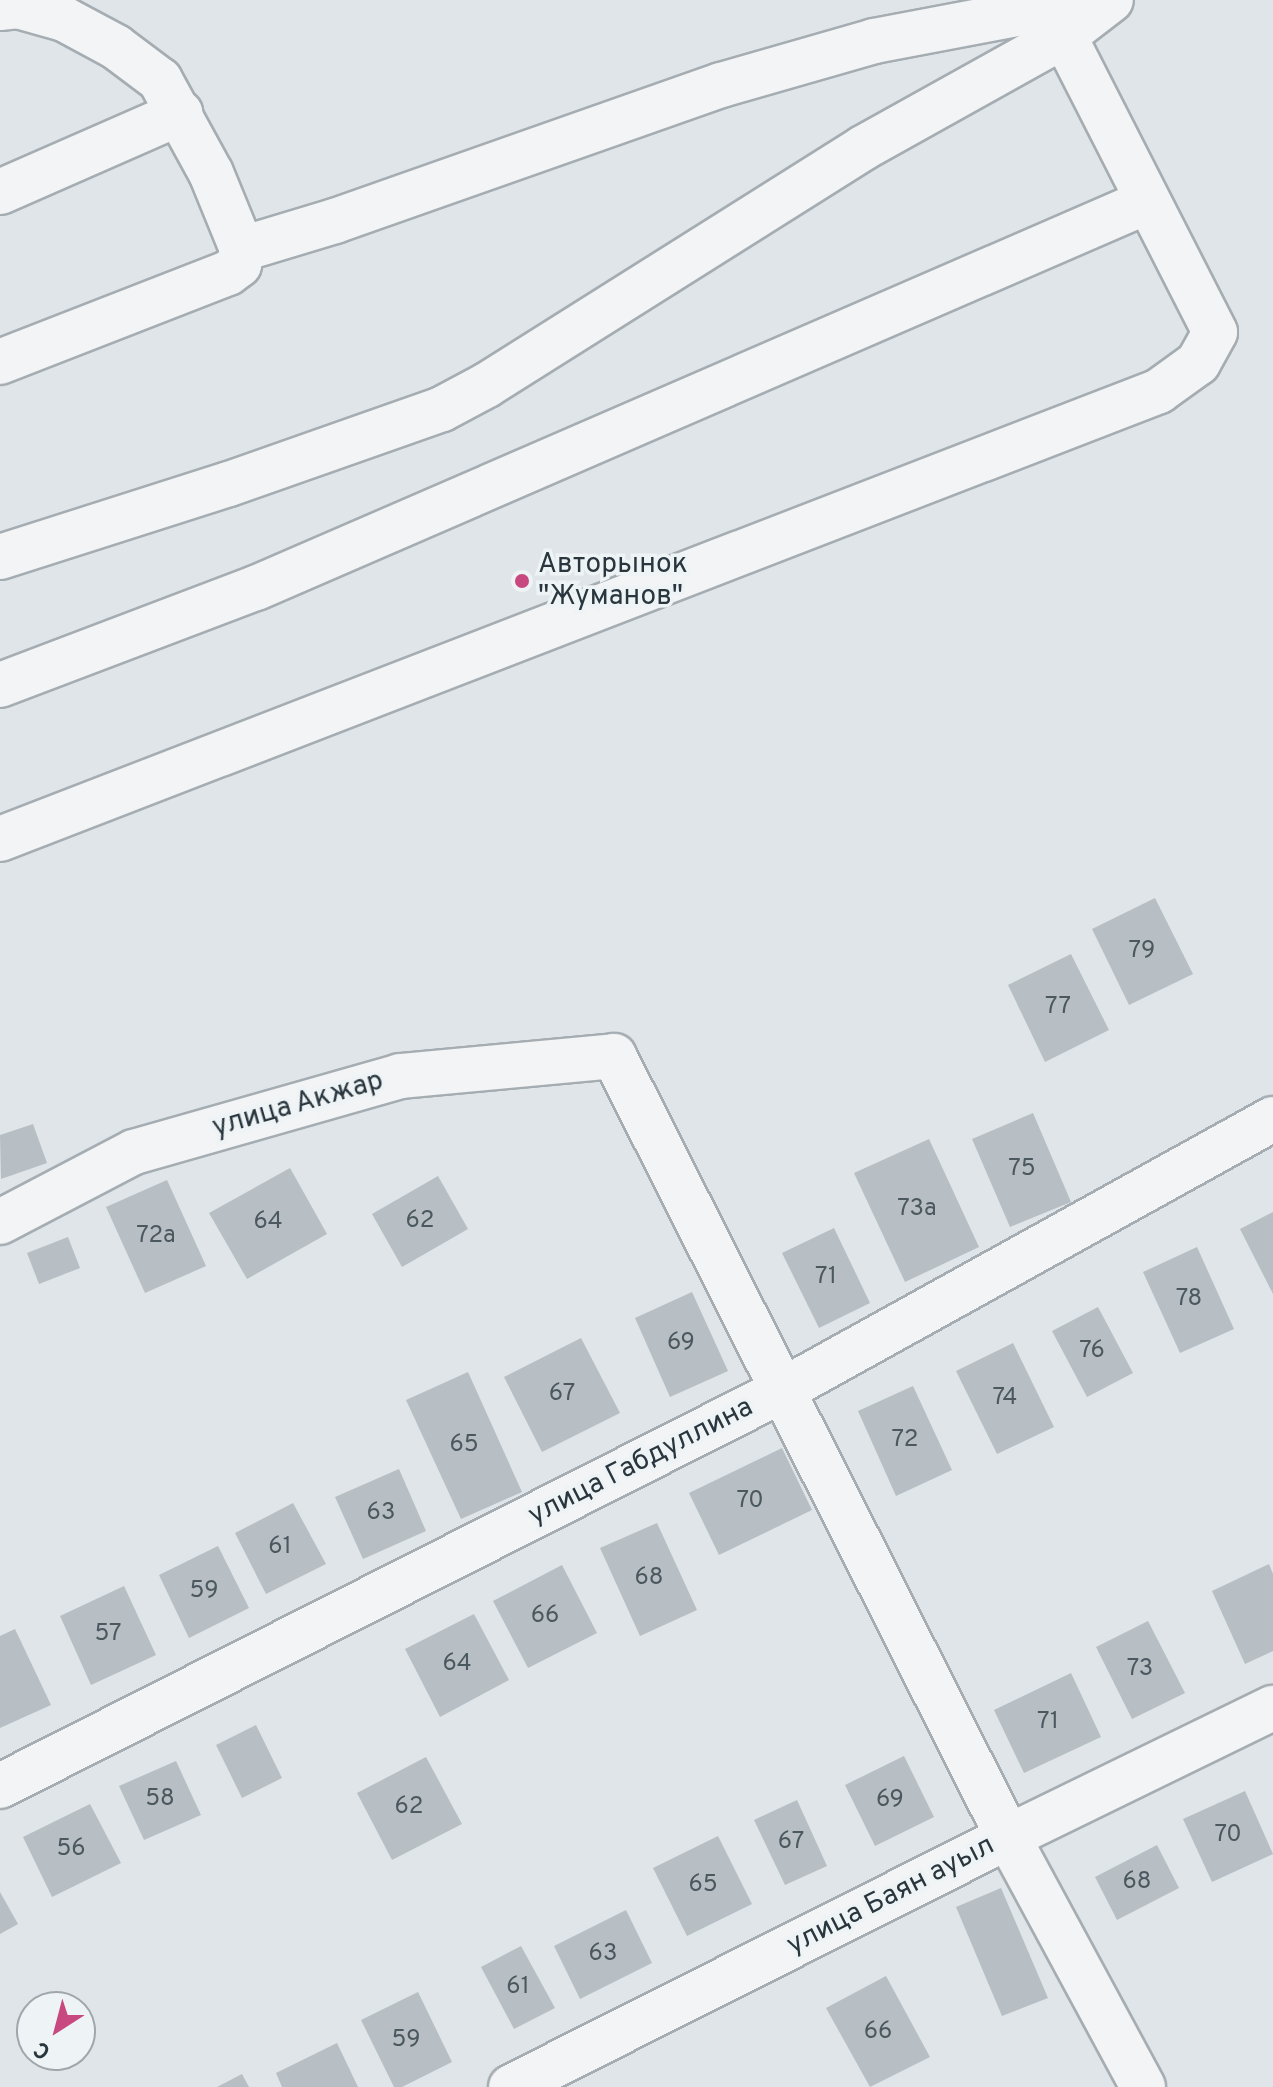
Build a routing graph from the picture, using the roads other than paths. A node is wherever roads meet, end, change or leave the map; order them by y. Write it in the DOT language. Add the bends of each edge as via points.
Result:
graph roads {
  1 [pos="1092,0"];
  2 [pos="1111,0"];
  3 [pos="0,8"];
  4 [pos="1064,36"];
  5 [pos="180,113"];
  6 [pos="0,192"];
  7 [pos="1146,202"];
  8 [pos="242,249"];
  9 [pos="0,362"];
  10 [pos="0,557"];
  11 [pos="0,685"];
  12 [pos="0,839"];
  13 [pos="1273,1119"];
  14 [pos="0,1222"];
  15 [pos="783,1390"];
  16 [pos="1273,1708"];
  17 [pos="0,1786"];
  18 [pos="1008,1837"];
  19 [pos="511,2087"];
  20 [pos="1143,2087"];
  1 -- 8 [label="street" via="874,41 721,85"];
  2 -- 4 [label="street"];
  3 -- 5 [label="street" via="18,6 64,19 116,47 160,80"];
  4 -- 7 [label="street"];
  4 -- 10 [label="street" via="863,148 442,409"];
  5 -- 6 [label="street"];
  5 -- 8 [label="street"];
  7 -- 11 [label="street" via="256,588"];
  7 -- 12 [label="street" via="1215,332 1198,363 1159,391"];
  8 -- 9 [label="street" via="239,265 228,273"];
  13 -- 15 [label="street, улица Габдуллина"];
  14 -- 15 [label="street, улица Акжар" via="134,1152 400,1076 614,1056"];
  15 -- 17 [label="street, улица Габдуллина"];
  15 -- 18 [label="street"];
  16 -- 18 [label="street, улица Баян ауыл"];
  18 -- 19 [label="street, улица Баян ауыл"];
  18 -- 20 [label="street"];
}
